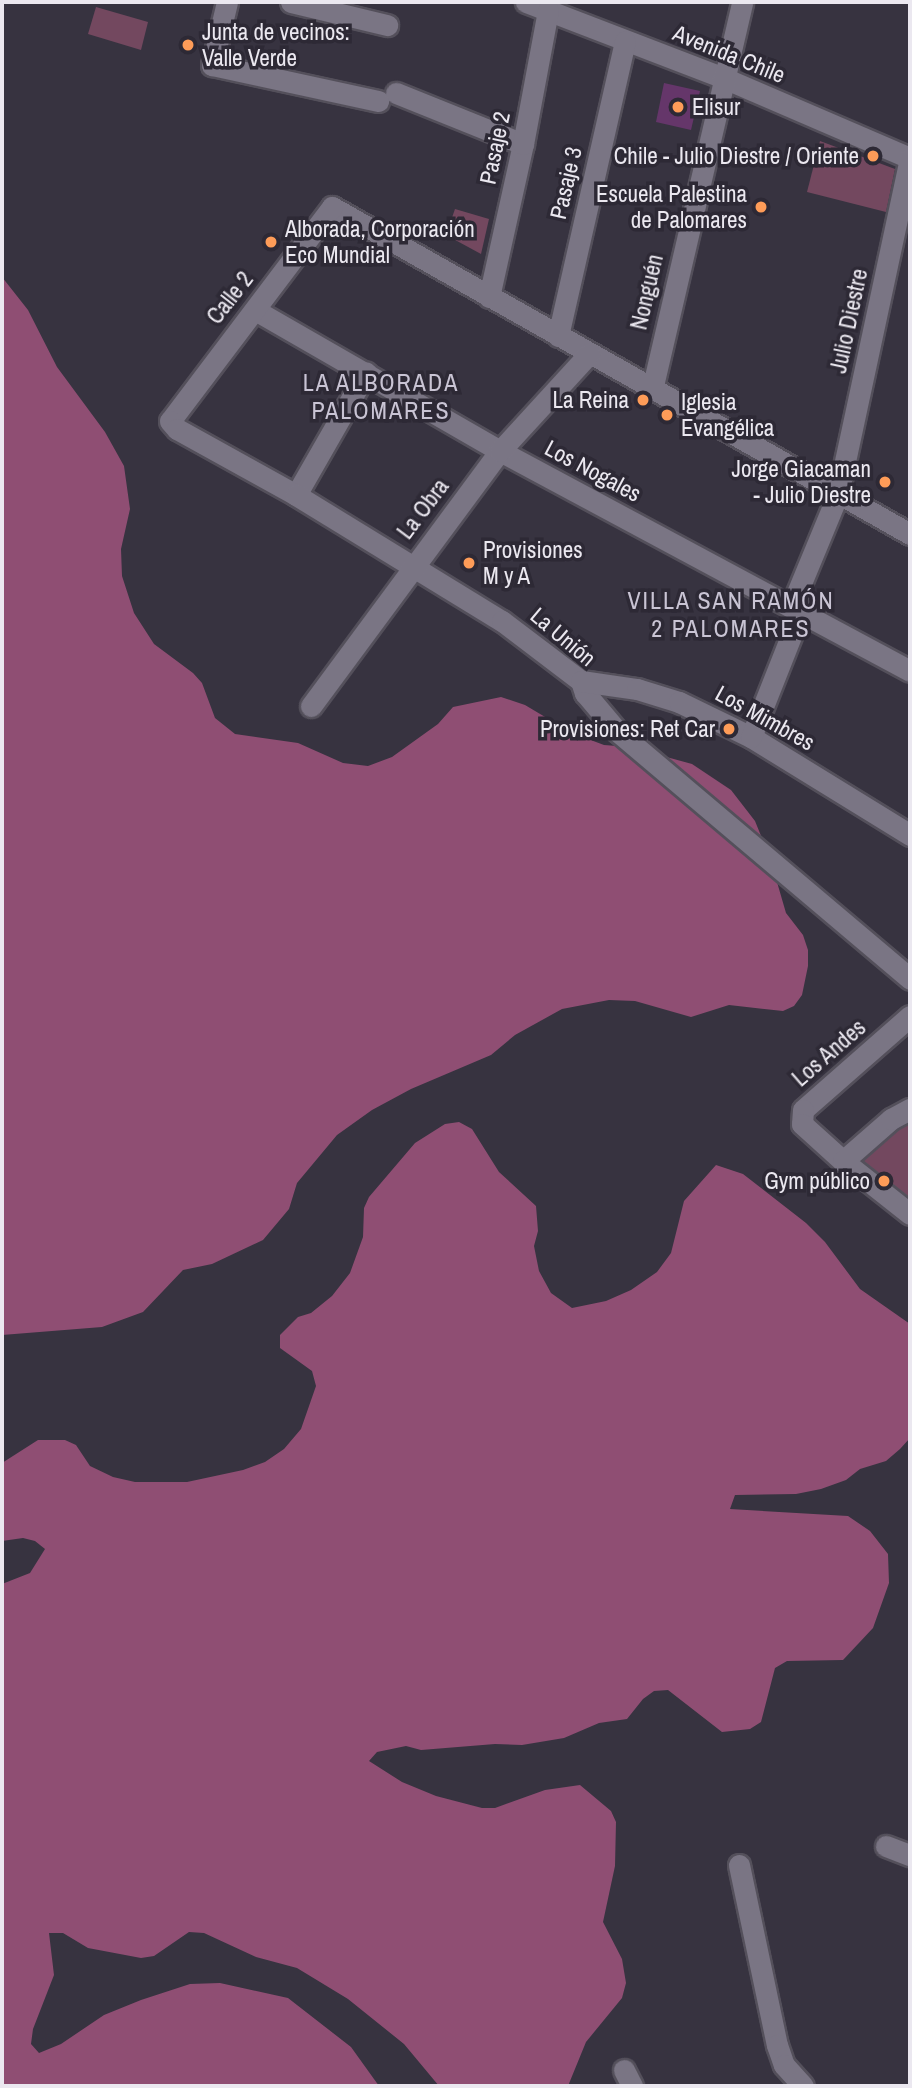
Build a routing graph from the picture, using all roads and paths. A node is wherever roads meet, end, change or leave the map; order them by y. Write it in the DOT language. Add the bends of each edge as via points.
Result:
graph roads {
  1 [pos="227,2"];
  2 [pos="292,2"];
  3 [pos="526,2"];
  4 [pos="742,2"];
  5 [pos="548,10"];
  6 [pos="387,25"];
  7 [pos="625,42"];
  8 [pos="724,78"];
  9 [pos="523,144"];
  10 [pos="910,159"];
  11 [pos="489,297"];
  12 [pos="255,310"];
  13 [pos="558,336"];
  14 [pos="589,354"];
  15 [pos="366,373"];
  16 [pos="652,390"];
  17 [pos="170,421"];
  18 [pos="500,451"];
  19 [pos="838,494"];
  20 [pos="296,495"];
  21 [pos="910,534"];
  22 [pos="412,566"];
  23 [pos="796,608"];
  24 [pos="910,671"];
  25 [pos="581,681"];
  26 [pos="311,706"];
  27 [pos="751,737"];
  28 [pos="910,835"];
  29 [pos="910,978"];
  30 [pos="910,1016"];
  31 [pos="910,1109"];
  32 [pos="843,1161"];
  33 [pos="910,1214"];
  34 [pos="886,1846"];
  35 [pos="910,1855"];
  36 [pos="739,1865"];
  37 [pos="803,2086"];
  1 -- 9 [label="street" via="212,65 387,97"];
  2 -- 6 [label="street"];
  3 -- 5 [label="street, Avenida Chile"];
  4 -- 8 [label="street, Nonguén"];
  5 -- 7 [label="street, Avenida Chile"];
  5 -- 9 [label="street, Pasaje 2"];
  7 -- 8 [label="street, Avenida Chile"];
  7 -- 13 [label="street, Pasaje 3"];
  8 -- 10 [label="street, Avenida Chile"];
  8 -- 16 [label="street, Nonguén"];
  9 -- 11 [label="street, Pasaje 2"];
  10 -- 19 [label="street, Julio Diestre"];
  11 -- 12 [label="street, Calle 2" via="332,207"];
  11 -- 13 [label="street"];
  12 -- 15 [label="street, Los Nogales"];
  12 -- 17 [label="street, Calle 2"];
  13 -- 14 [label="street"];
  14 -- 16 [label="street"];
  14 -- 18 [label="street, La Obra"];
  15 -- 18 [label="street, Los Nogales"];
  15 -- 20 [label="street"];
  16 -- 19 [label="street"];
  17 -- 20 [label="street, La Unión"];
  18 -- 22 [label="street, La Obra"];
  18 -- 23 [label="street, Los Nogales"];
  19 -- 21 [label="street"];
  19 -- 23 [label="street, Julio Diestre"];
  20 -- 22 [label="street, La Unión"];
  22 -- 25 [label="street, La Unión" via="502,621"];
  22 -- 26 [label="street, La Obra"];
  23 -- 24 [label="street, Los Nogales"];
  23 -- 27 [label="street, Julio Diestre"];
  25 -- 27 [label="street, Los Mimbres" via="637,689 679,702"];
  25 -- 29 [label="street, La Unión" via="585,694 617,731"];
  27 -- 28 [label="street, Los Mimbres"];
  30 -- 32 [label="street, Los Andes" via="803,1110 802,1124"];
  31 -- 32 [label="street" via="891,1119"];
  32 -- 33 [label="street, Los Andes"];
  34 -- 35 [label="street"];
  36 -- 37 [label="street" via="777,2045 784,2065"];
}
